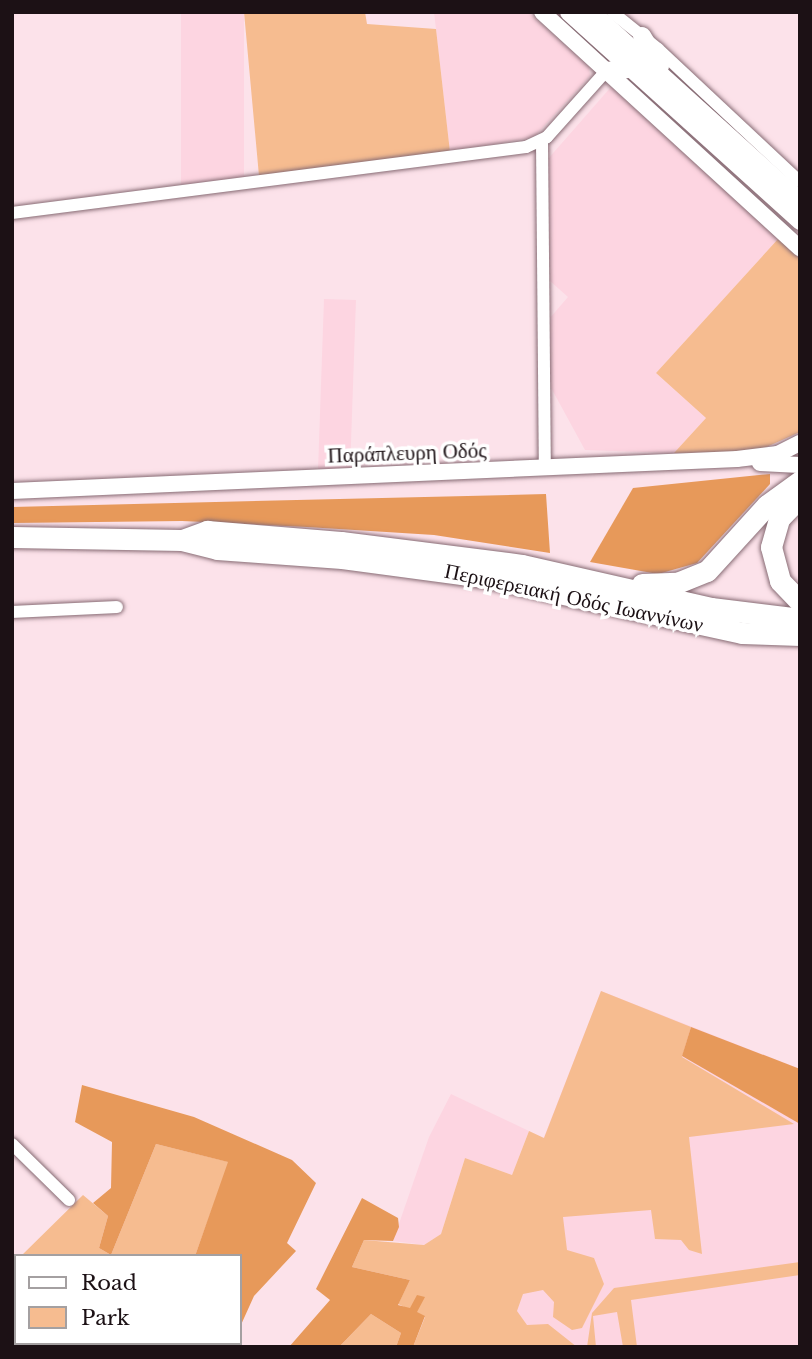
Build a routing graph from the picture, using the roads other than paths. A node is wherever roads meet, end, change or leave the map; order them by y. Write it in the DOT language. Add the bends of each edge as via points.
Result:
graph roads {
  1 [pos="542,12"];
  2 [pos="569,12"];
  3 [pos="591,12"];
  4 [pos="612,12"];
  5 [pos="642,36"];
  6 [pos="631,69"];
  7 [pos="606,71"];
  8 [pos="668,82"];
  9 [pos="542,141"];
  10 [pos="800,182"];
  11 [pos="800,201"];
  12 [pos="12,212"];
  13 [pos="800,221"];
  14 [pos="800,248"];
  15 [pos="800,443"];
  16 [pos="746,458"];
  17 [pos="800,465"];
  18 [pos="545,468"];
  19 [pos="800,481"];
  20 [pos="12,491"];
  21 [pos="800,497"];
  22 [pos="12,537"];
  23 [pos="182,540"];
  24 [pos="598,583"];
  25 [pos="800,602"];
  26 [pos="117,607"];
  27 [pos="12,612"];
  28 [pos="800,619"];
  29 [pos="762,635"];
  30 [pos="800,635"];
  31 [pos="800,645"];
  32 [pos="12,1144"];
  33 [pos="69,1200"];
  1 -- 7 [label="street"];
  2 -- 6 [label="main road"];
  3 -- 8 [label="main road"];
  4 -- 5 [label="street"];
  5 -- 8 [label="main road"];
  5 -- 10 [label="street"];
  6 -- 7 [label="main road"];
  6 -- 13 [label="main road"];
  7 -- 9 [label="street"];
  7 -- 14 [label="street"];
  8 -- 11 [label="main road"];
  9 -- 12 [label="street" via="497,152"];
  9 -- 18 [label="street"];
  15 -- 16 [label="street, Παράπλευρη Οδός" via="778,454"];
  16 -- 17 [label="street"];
  16 -- 18 [label="street, Παράπλευρη Οδός"];
  18 -- 20 [label="street, Παράπλευρη Οδός"];
  19 -- 24 [label="highway" via="767,505 718,562 699,576 665,585"];
  21 -- 25 [label="highway" via="779,519 771,547 780,582"];
  22 -- 23 [label="highway, Περιφερειακή Οδός Ιωαννίνων"];
  23 -- 24 [label="highway, Περιφερειακή Οδός Ιωαννίνων" via="207,531 341,542 522,565"];
  23 -- 29 [label="highway, Περιφερειακή Οδός Ιωαννίνων" via="217,549 342,558 490,578"];
  24 -- 28 [label="highway, Περιφερειακή Οδός Ιωαννίνων" via="723,610"];
  26 -- 27 [label="street"];
  29 -- 30 [label="highway, Περιφερειακή Οδός Ιωαννίνων"];
  29 -- 31 [label="highway"];
  32 -- 33 [label="street"];
}
